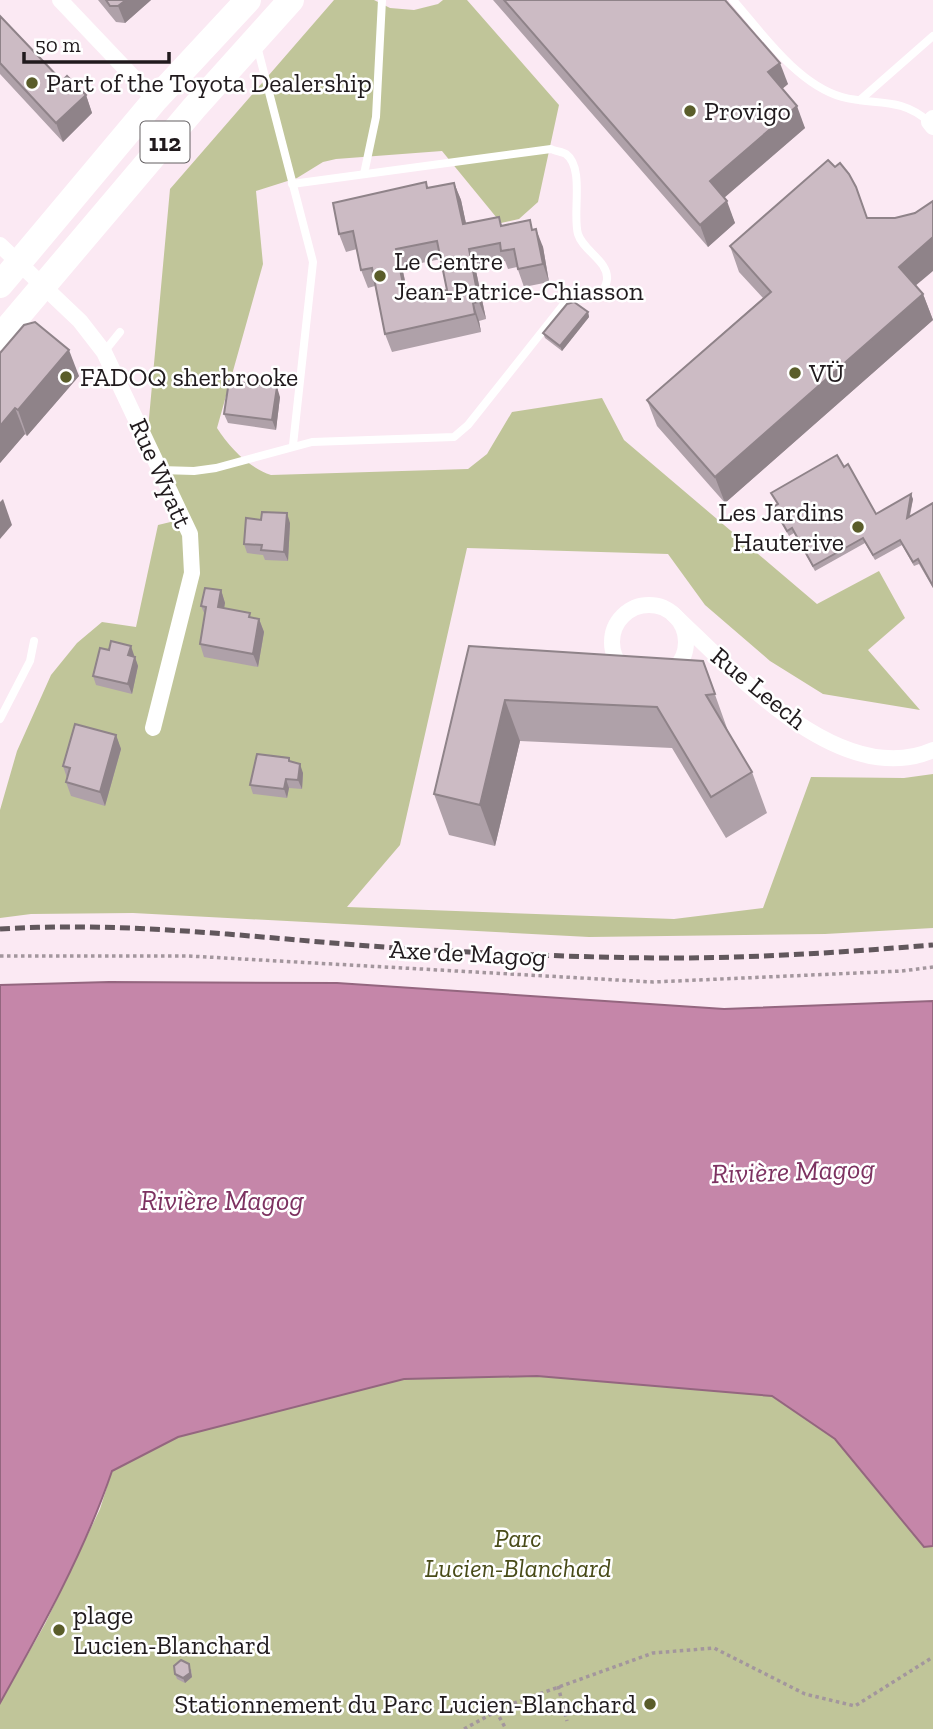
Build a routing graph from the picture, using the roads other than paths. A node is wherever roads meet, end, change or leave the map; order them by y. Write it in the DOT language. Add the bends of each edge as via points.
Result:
graph roads {
  1 [pos="60,0"];
  2 [pos="248,0"];
  3 [pos="291,0"];
  4 [pos="382,0"];
  5 [pos="733,0"];
  6 [pos="933,36"];
  7 [pos="255,39"];
  8 [pos="155,100"];
  9 [pos="860,100"];
  10 [pos="932,122"];
  11 [pos="364,174"];
  12 [pos="292,184"];
  13 [pos="9,254"];
  14 [pos="0,285"];
  15 [pos="43,286"];
  16 [pos="120,332"];
  17 [pos="0,337"];
  18 [pos="104,352"];
  19 [pos="293,445"];
  20 [pos="160,470"];
  21 [pos="673,614"];
  22 [pos="34,641"];
  23 [pos="0,719"];
  24 [pos="153,728"];
  25 [pos="933,750"];
  1 -- 8 [label="street"];
  2 -- 8 [label="main road, 112"];
  3 -- 7 [label="main road, 112"];
  4 -- 11 [label="lane" via="376,117"];
  5 -- 9 [label="lane" via="789,64 824,88"];
  6 -- 9 [label="lane"];
  7 -- 12 [label="lane"];
  7 -- 15 [label="main road, 112"];
  8 -- 13 [label="main road, 112"];
  9 -- 10 [label="lane" via="915,110"];
  11 -- 12 [label="lane"];
  11 -- 19 [label="lane" via="530,151 551,149 566,154 576,177 578,234 606,270 607,280 593,299 571,299 564,304 454,437"];
  12 -- 19 [label="lane" via="313,262"];
  13 -- 14 [label="main road, 112"];
  13 -- 15 [label="street, Rue Wyatt"];
  15 -- 17 [label="main road, 112"];
  15 -- 18 [label="street, Rue Wyatt"];
  16 -- 18 [label="lane"];
  18 -- 20 [label="street, Rue Wyatt"];
  19 -- 20 [label="lane" via="216,468"];
  20 -- 24 [label="street, Rue Wyatt" via="190,534 192,573"];
  21 -- 21 [label="street, Rue Leech" via="649,605 625,614 612,636 612,649 625,671 636,677 662,677 681,661 685,636"];
  21 -- 25 [label="street, Rue Leech" via="772,706 845,749 874,758 905,759"];
  22 -- 23 [label="lane" via="30,661"];
}
